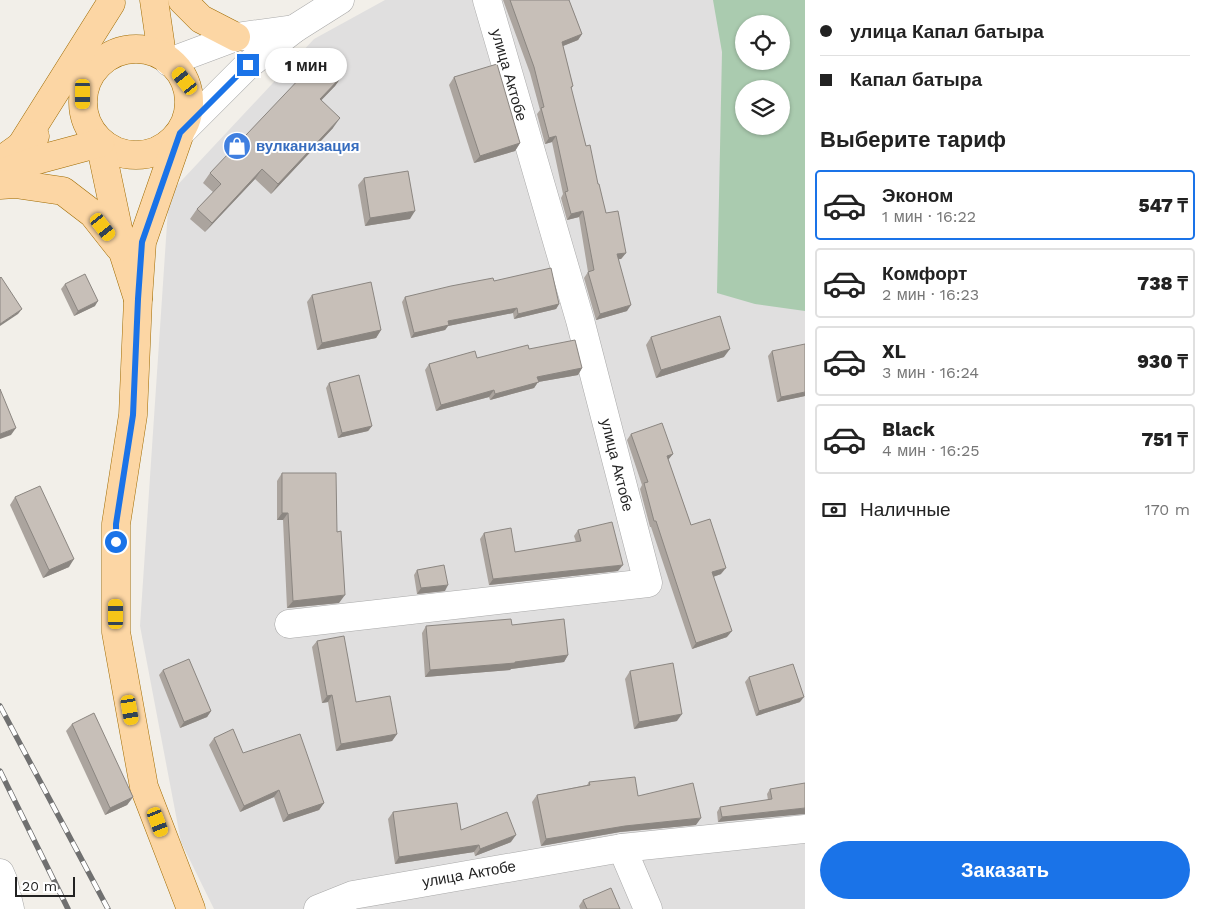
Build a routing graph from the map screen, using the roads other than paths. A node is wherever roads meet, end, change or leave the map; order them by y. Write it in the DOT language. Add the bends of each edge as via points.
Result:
graph roads {
  1 [pos="154,0"];
  2 [pos="182,0"];
  3 [pos="340,0"];
  4 [pos="487,0"];
  5 [pos="111,2"];
  6 [pos="294,29"];
  7 [pos="236,37"];
  8 [pos="166,58"];
  9 [pos="86,86"];
  10 [pos="180,133"];
  11 [pos="100,143"];
  12 [pos="10,154"];
  13 [pos="0,174"];
  14 [pos="0,184"];
  15 [pos="123,252"];
  16 [pos="138,299"];
  17 [pos="289,624"];
  18 [pos="805,829"];
  19 [pos="622,848"];
  20 [pos="0,873"];
  21 [pos="10,909"];
  22 [pos="191,909"];
  23 [pos="318,909"];
  24 [pos="648,909"];
  1 -- 8 [label="main road"];
  2 -- 7 [label="main road" via="201,20"];
  3 -- 6 [label="street"];
  4 -- 17 [label="street, улица Актобе" via="580,320 648,583"];
  5 -- 9 [label="main road"];
  5 -- 12 [label="main road"];
  6 -- 7 [label="street"];
  6 -- 10 [label="street" via="248,65"];
  7 -- 8 [label="street"];
  8 -- 9 [label="main road" via="146,50 129,49 112,54 99,64"];
  8 -- 10 [label="main road" via="185,81 189,99 187,117"];
  9 -- 11 [label="main road" via="83,111"];
  9 -- 12 [label="main road" via="45,129"];
  10 -- 11 [label="main road" via="166,146 150,154 132,155 114,151"];
  10 -- 16 [label="main road" via="142,242"];
  11 -- 13 [label="main road"];
  11 -- 15 [label="main road"];
  14 -- 15 [label="main road" via="63,191 93,214"];
  15 -- 16 [label="main road"];
  16 -- 22 [label="main road" via="133,415 116,524 116,632 144,787"];
  18 -- 19 [label="street, улица Актобе"];
  19 -- 23 [label="street, улица Актобе" via="353,895"];
  19 -- 24 [label="street"];
  20 -- 21 [label="street"];
}
